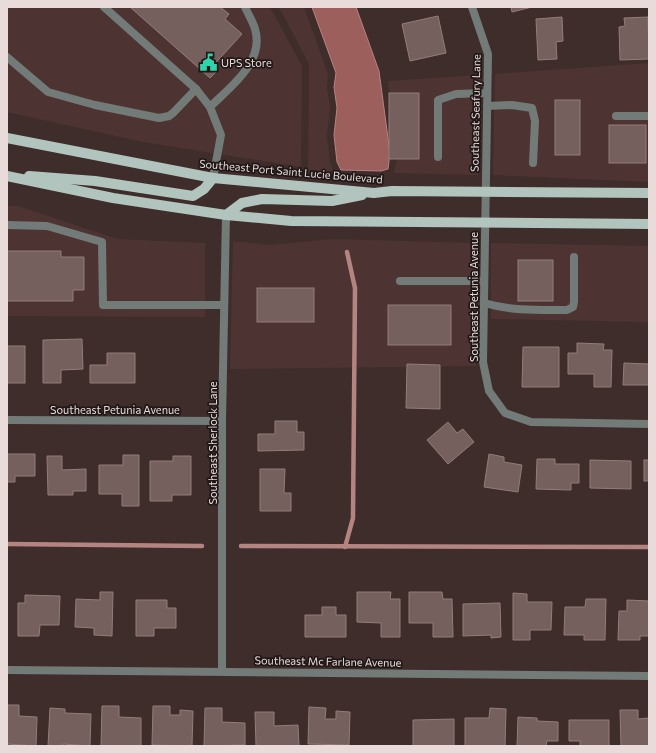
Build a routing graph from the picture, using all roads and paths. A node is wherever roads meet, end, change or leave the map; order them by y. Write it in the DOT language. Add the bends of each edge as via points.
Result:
graph roads {
  1 [pos="104,7"];
  2 [pos="244,7"];
  3 [pos="472,7"];
  4 [pos="7,57"];
  5 [pos="196,89"];
  6 [pos="488,93"];
  7 [pos="487,106"];
  8 [pos="210,107"];
  9 [pos="616,116"];
  10 [pos="649,116"];
  11 [pos="7,138"];
  12 [pos="438,157"];
  13 [pos="533,163"];
  14 [pos="7,176"];
  15 [pos="213,178"];
  16 [pos="485,192"];
  17 [pos="649,192"];
  18 [pos="374,193"];
  19 [pos="226,215"];
  20 [pos="484,222"];
  21 [pos="649,224"];
  22 [pos="7,225"];
  23 [pos="574,257"];
  24 [pos="400,281"];
  25 [pos="484,281"];
  26 [pos="484,303"];
  27 [pos="224,305"];
  28 [pos="7,420"];
  29 [pos="222,421"];
  30 [pos="649,424"];
  31 [pos="7,670"];
  32 [pos="222,671"];
  33 [pos="649,676"];
  1 -- 5 [label="street"];
  2 -- 8 [label="street" via="255,30 257,45 254,60"];
  3 -- 6 [label="street, Southeast Seafury Lane" via="488,54"];
  4 -- 5 [label="street" via="48,92 159,118 173,113"];
  5 -- 8 [label="street"];
  6 -- 7 [label="street, Southeast Seafury Lane"];
  6 -- 12 [label="street" via="456,94 438,100"];
  7 -- 13 [label="street" via="512,104 532,108 535,121"];
  7 -- 16 [label="street, Southeast Seafury Lane"];
  8 -- 15 [label="street" via="221,135"];
  9 -- 10 [label="street"];
  11 -- 15 [label="main road, Southeast Port Saint Lucie Boulevard"];
  14 -- 15 [label="main road" via="95,181 193,196 204,189"];
  14 -- 19 [label="main road" via="113,198"];
  15 -- 18 [label="main road, Southeast Port Saint Lucie Boulevard"];
  16 -- 17 [label="main road, Southeast Port Saint Lucie Boulevard"];
  16 -- 18 [label="main road, Southeast Port Saint Lucie Boulevard"];
  16 -- 20 [label="street, Southeast Seafury Lane"];
  18 -- 19 [label="main road" via="332,202 262,199 242,203"];
  19 -- 20 [label="main road" via="291,221"];
  19 -- 27 [label="street, Southeast Sherlock Lane"];
  20 -- 21 [label="main road"];
  20 -- 25 [label="street, Southeast Petunia Avenue"];
  22 -- 27 [label="street" via="47,226 102,242 103,305"];
  23 -- 26 [label="street" via="573,307 567,310 521,310 504,309"];
  24 -- 25 [label="street"];
  25 -- 26 [label="street, Southeast Petunia Avenue"];
  26 -- 30 [label="street, Southeast Petunia Avenue" via="483,362 489,391 505,413 531,422"];
  27 -- 29 [label="street, Southeast Sherlock Lane"];
  28 -- 29 [label="street, Southeast Petunia Avenue"];
  29 -- 32 [label="street, Southeast Sherlock Lane"];
  31 -- 32 [label="street, Southeast Mc Farlane Avenue"];
  32 -- 33 [label="street, Southeast Mc Farlane Avenue"];
}
